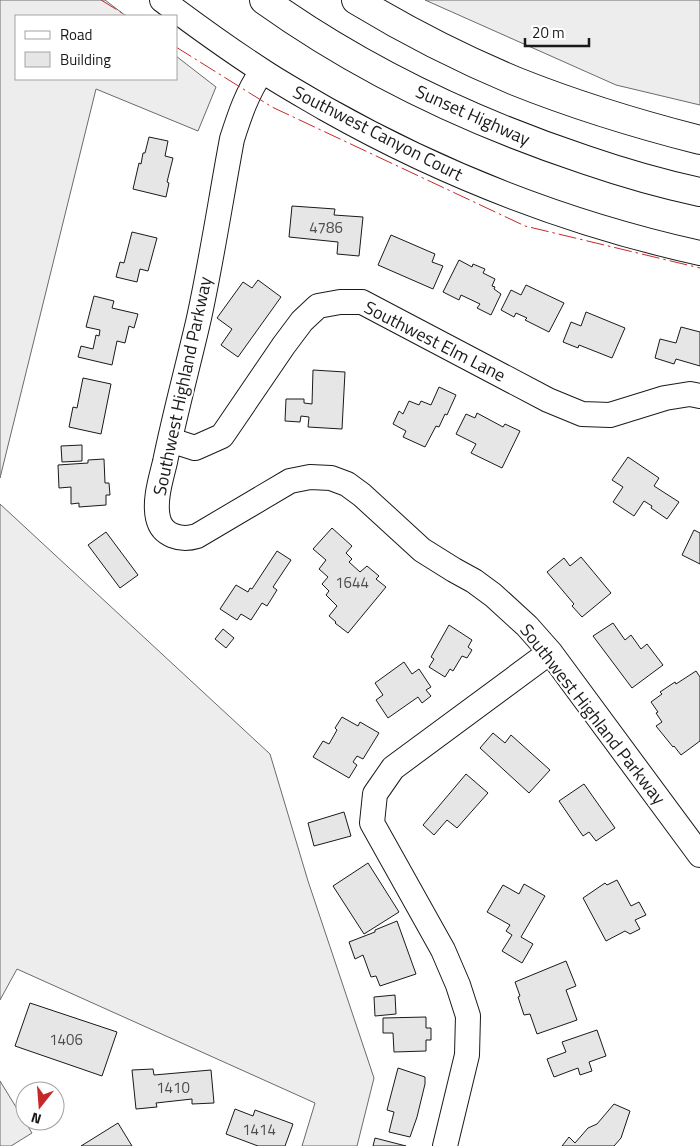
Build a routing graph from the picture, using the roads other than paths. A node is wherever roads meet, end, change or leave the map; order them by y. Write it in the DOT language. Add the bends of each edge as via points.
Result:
graph roads {
  1 [pos="162,0"];
  2 [pos="264,0"];
  3 [pos="356,0"];
  4 [pos="262,71"];
  5 [pos="700,140"];
  6 [pos="700,192"];
  7 [pos="700,253"];
  8 [pos="700,396"];
  9 [pos="170,440"];
  10 [pos="550,652"];
  11 [pos="700,855"];
  12 [pos="445,1146"];
  1 -- 4 [label="street, Southwest Canyon Court"];
  2 -- 6 [label="highway, Sunset Highway" via="405,86 478,120 614,170"];
  3 -- 5 [label="highway" via="433,43 515,80 626,120"];
  4 -- 7 [label="street, Southwest Canyon Court" via="351,123 457,175 568,216"];
  4 -- 9 [label="street, Southwest Highland Parkway" via="251,86 232,139 199,317"];
  8 -- 9 [label="street, Southwest Elm Lane" via="690,394 665,398 610,415 582,414 548,400 362,302 340,302 318,306 302,321 222,436 195,448"];
  9 -- 10 [label="street, Southwest Highland Parkway" via="157,506 161,527 169,533 178,538 197,536 290,481 310,477 331,478 362,495 422,550 494,594"];
  10 -- 11 [label="street, Southwest Highland Parkway"];
  10 -- 12 [label="street" via="394,768 375,794 372,823 443,950 468,1016 467,1055"];
}
